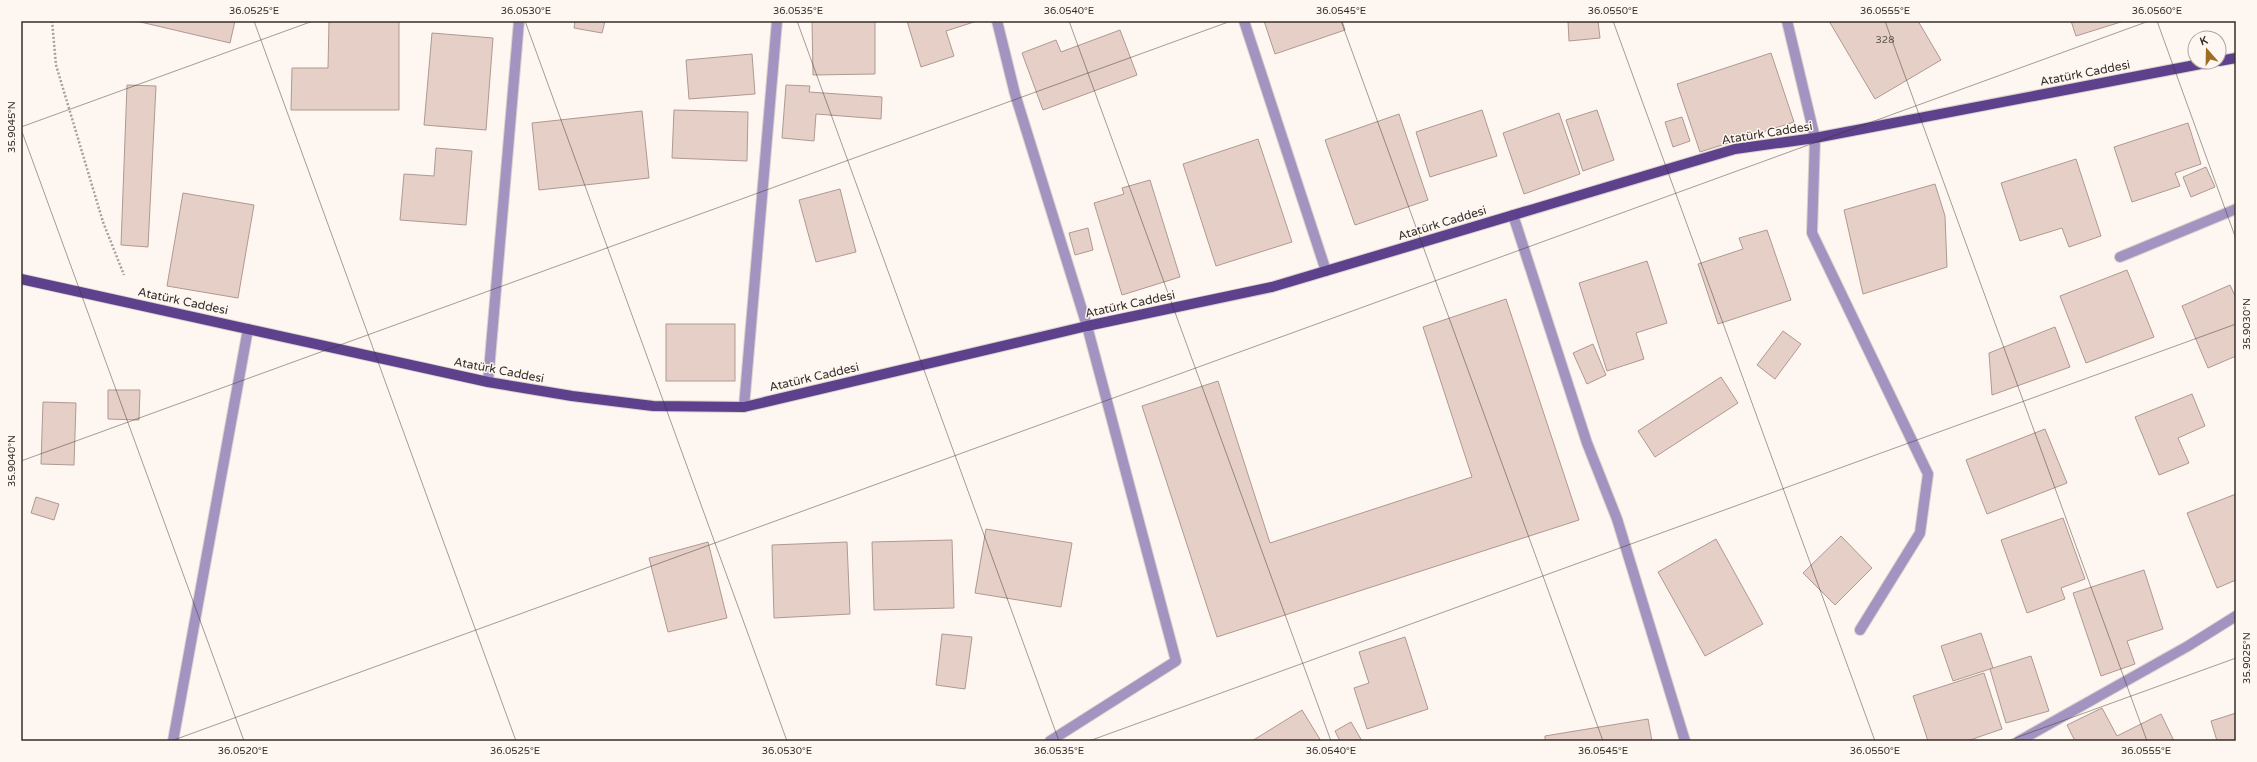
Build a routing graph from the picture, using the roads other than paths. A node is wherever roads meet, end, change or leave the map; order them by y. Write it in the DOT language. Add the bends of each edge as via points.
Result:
graph roads {
  1 [pos="519,21"];
  2 [pos="777,21"];
  3 [pos="997,21"];
  4 [pos="1244,21"];
  5 [pos="1787,21"];
  6 [pos="2187,67"];
  7 [pos="1815,138"];
  8 [pos="2236,209"];
  9 [pos="1513,215"];
  10 [pos="2120,257"];
  11 [pos="1326,271"];
  12 [pos="21,279"];
  13 [pos="1087,326"];
  14 [pos="248,329"];
  15 [pos="488,382"];
  16 [pos="744,407"];
  17 [pos="2236,616"];
  18 [pos="1860,630"];
  19 [pos="173,741"];
  20 [pos="1050,741"];
  21 [pos="1685,741"];
  22 [pos="2019,741"];
  1 -- 15 [label="street"];
  2 -- 16 [label="street"];
  3 -- 13 [label="street" via="1015,94"];
  4 -- 11 [label="street"];
  5 -- 7 [label="street"];
  6 -- 7 [label="main road, Atatürk Caddesi"];
  7 -- 9 [label="main road, Atatürk Caddesi" via="1734,149"];
  7 -- 18 [label="street" via="1812,233 1928,474 1920,533"];
  8 -- 10 [label="street"];
  9 -- 11 [label="main road, Atatürk Caddesi"];
  9 -- 21 [label="street" via="1587,443 1617,519"];
  11 -- 13 [label="main road, Atatürk Caddesi" via="1272,287"];
  12 -- 14 [label="main road, Atatürk Caddesi"];
  13 -- 16 [label="main road, Atatürk Caddesi"];
  13 -- 20 [label="street" via="1176,661"];
  14 -- 15 [label="main road, Atatürk Caddesi"];
  14 -- 19 [label="street"];
  15 -- 16 [label="main road, Atatürk Caddesi" via="654,406"];
  17 -- 22 [label="street" via="2188,646"];
}
